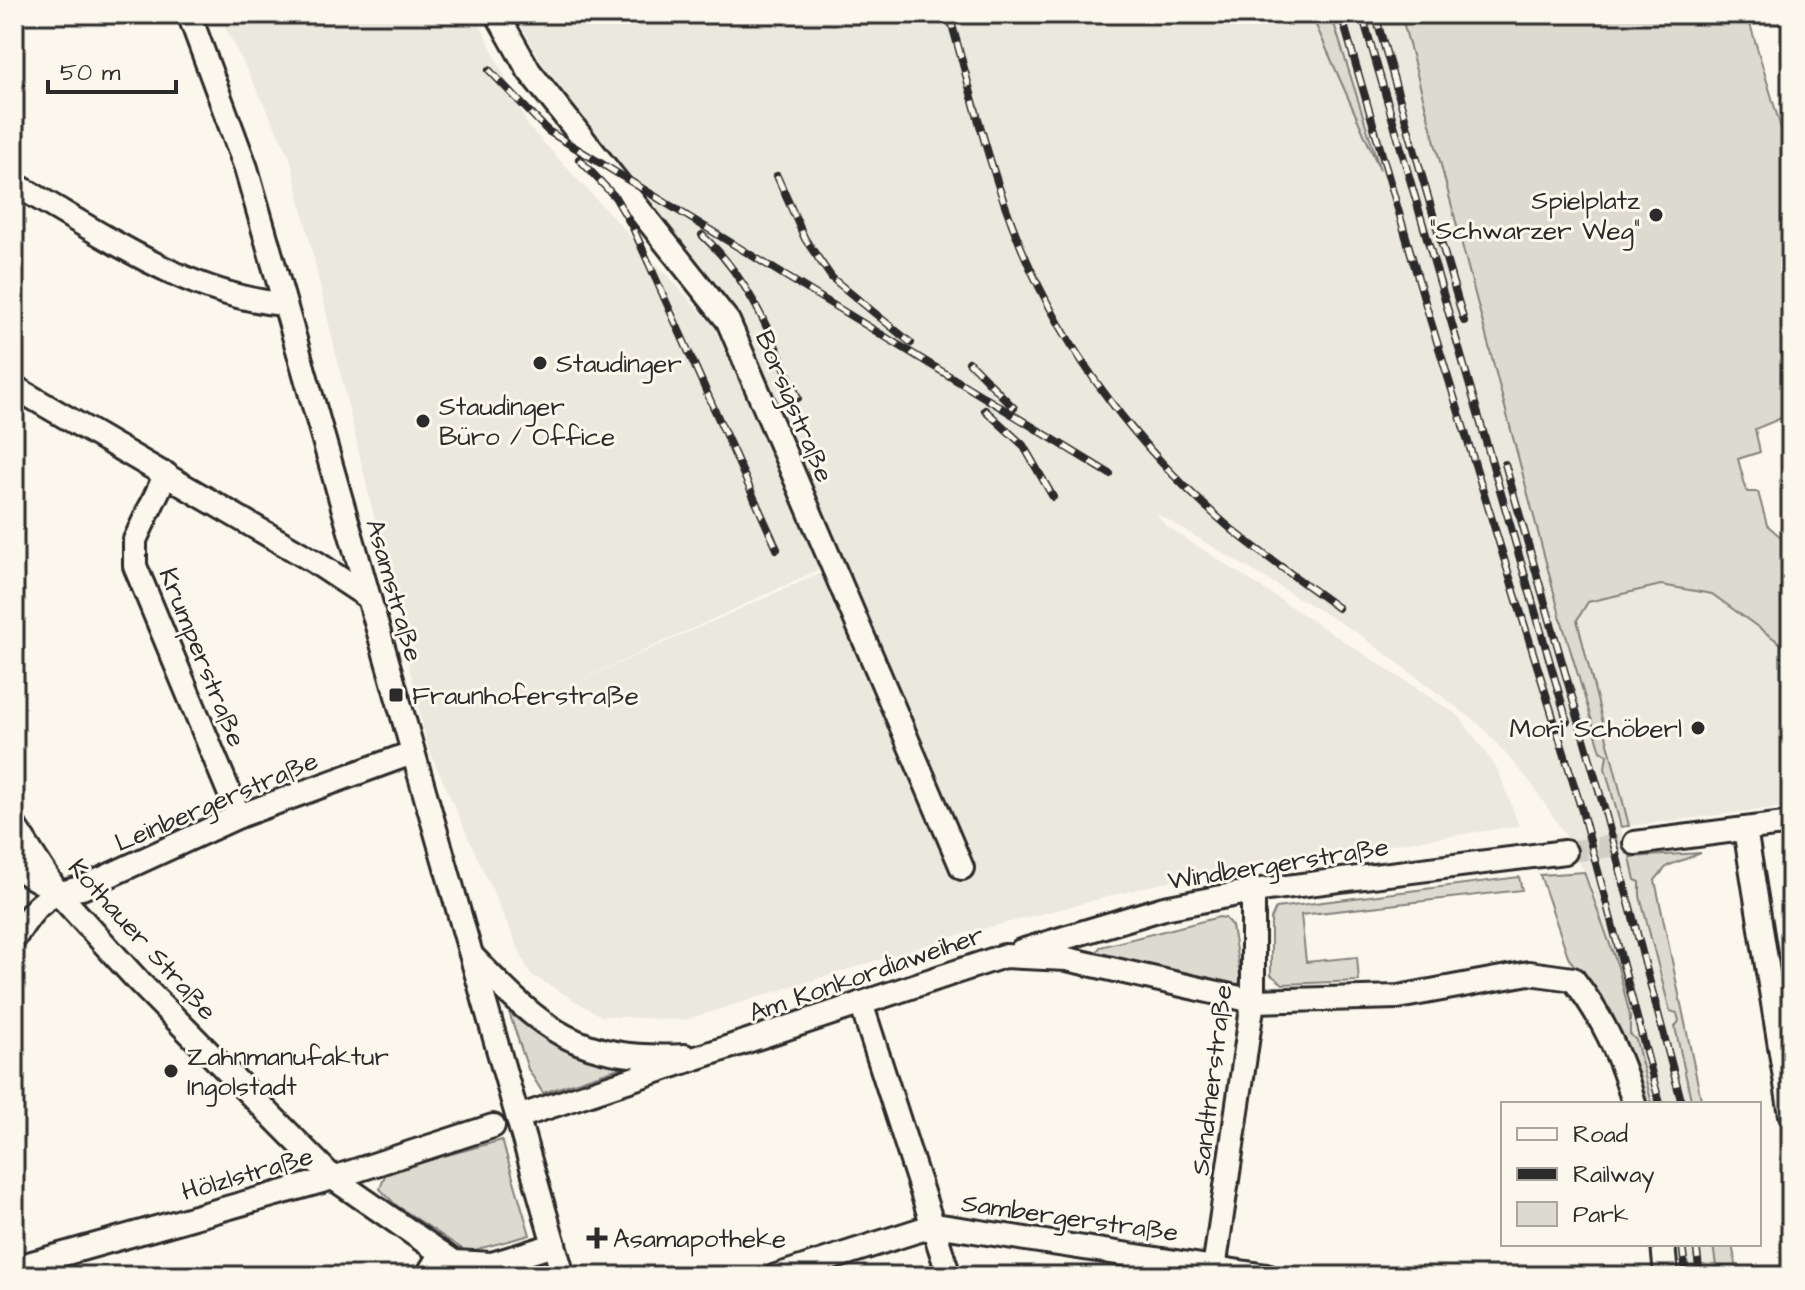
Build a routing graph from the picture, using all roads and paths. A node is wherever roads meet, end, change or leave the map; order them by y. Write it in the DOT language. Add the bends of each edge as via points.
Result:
graph roads {
  1 [pos="497,14"];
  2 [pos="189,15"];
  3 [pos="14,184"];
  4 [pos="284,304"];
  5 [pos="14,387"];
  6 [pos="166,474"];
  7 [pos="368,597"];
  8 [pos="412,753"];
  9 [pos="239,816"];
  10 [pos="1791,823"];
  11 [pos="14,825"];
  12 [pos="1745,829"];
  13 [pos="1635,843"];
  14 [pos="1565,852"];
  15 [pos="14,867"];
  16 [pos="962,868"];
  17 [pos="1253,891"];
  18 [pos="57,892"];
  19 [pos="14,939"];
  20 [pos="471,955"];
  21 [pos="1004,956"];
  22 [pos="1253,1001"];
  23 [pos="861,1003"];
  24 [pos="714,1054"];
  25 [pos="1633,1102"];
  26 [pos="1791,1115"];
  27 [pos="518,1117"];
  28 [pos="493,1126"];
  29 [pos="333,1178"];
  30 [pos="935,1225"];
  31 [pos="554,1245"];
  32 [pos="1663,1246"];
  33 [pos="441,1253"];
  34 [pos="14,1268"];
  35 [pos="1213,1271"];
  36 [pos="427,1276"];
  37 [pos="563,1276"];
  38 [pos="776,1276"];
  39 [pos="949,1276"];
  40 [pos="1267,1276"];
  41 [pos="1666,1276"];
  1 -- 16 [label="street, Borsigstraße" via="529,71 728,321"];
  2 -- 4 [label="street, Asamstraße" via="246,168"];
  3 -- 4 [label="street" via="198,286 243,300"];
  4 -- 7 [label="street, Asamstraße"];
  5 -- 6 [label="street"];
  6 -- 7 [label="street"];
  6 -- 9 [label="street, Krumperstraße" via="135,540 135,566"];
  7 -- 8 [label="street, Asamstraße"];
  8 -- 9 [label="street, Leinbergerstraße"];
  8 -- 20 [label="street, Asamstraße"];
  9 -- 18 [label="street, Leinbergerstraße" via="82,888"];
  10 -- 12 [label="street"];
  11 -- 18 [label="street, Kothauer Straße"];
  12 -- 13 [label="street"];
  12 -- 26 [label="street"];
  14 -- 17 [label="street, Windbergerstraße"];
  15 -- 18 [label="street"];
  17 -- 21 [label="street, Windbergerstraße" via="1164,908"];
  17 -- 22 [label="street, Sandtnerstraße"];
  18 -- 19 [label="street, Leinbergerstraße" via="34,908"];
  18 -- 29 [label="street, Kothauer Straße"];
  20 -- 24 [label="street" via="529,1015 569,1039 623,1056"];
  20 -- 27 [label="street, Asamstraße"];
  21 -- 22 [label="street, Am Konkordiaweiher" via="1067,959"];
  21 -- 23 [label="street, Am Konkordiaweiher"];
  22 -- 25 [label="street, Am Konkordiaweiher" via="1398,997 1529,973 1573,979 1603,1024"];
  22 -- 35 [label="street, Sandtnerstraße"];
  23 -- 24 [label="street, Am Konkordiaweiher"];
  23 -- 30 [label="street"];
  24 -- 27 [label="street, Am Konkordiaweiher"];
  27 -- 31 [label="street, Asamstraße"];
  28 -- 29 [label="street, Hölzlstraße"];
  29 -- 33 [label="street, Kothauer Straße"];
  29 -- 34 [label="street, Hölzlstraße"];
  30 -- 35 [label="street, Sambergerstraße"];
  30 -- 38 [label="street, Sambergerstraße"];
  30 -- 39 [label="street"];
  31 -- 33 [label="street, Kothauer Straße" via="482,1265 454,1262"];
  31 -- 37 [label="street, Asamstraße"];
  32 -- 41 [label="street"];
  33 -- 36 [label="street"];
  35 -- 40 [label="street, Sambergerstraße"];
}
